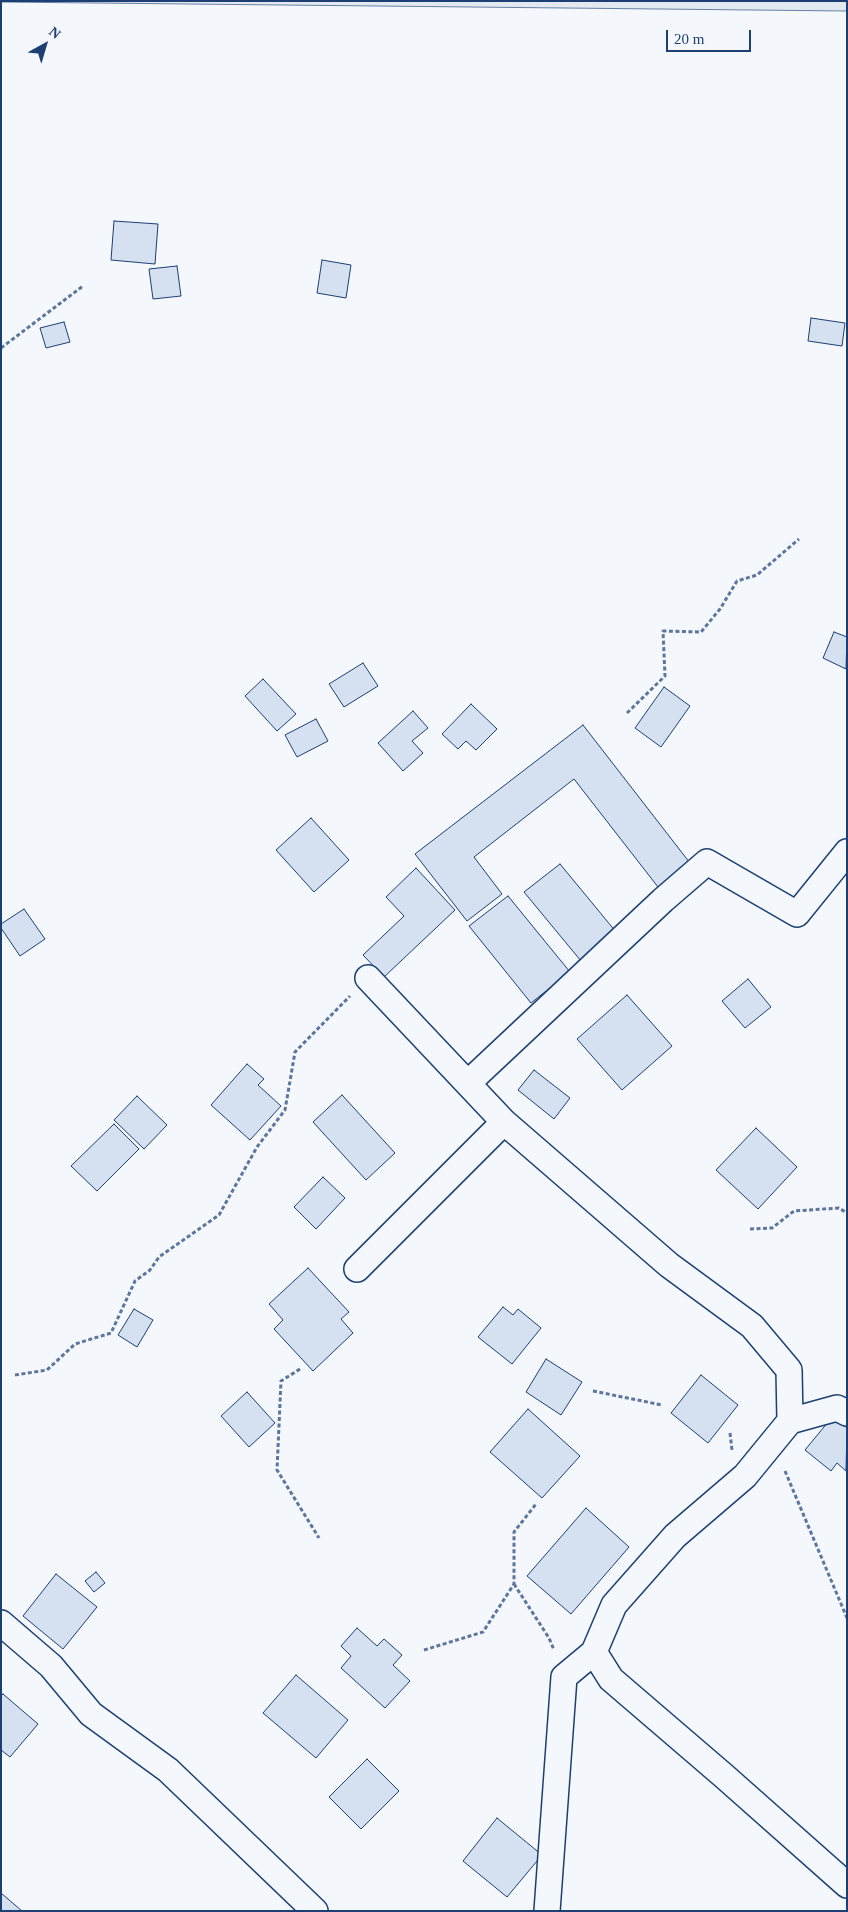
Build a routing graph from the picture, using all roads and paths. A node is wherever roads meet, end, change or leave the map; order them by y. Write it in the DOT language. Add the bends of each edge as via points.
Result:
graph roads {
  1 [pos="83,286"];
  2 [pos="1,348"];
  3 [pos="799,539"];
  4 [pos="627,713"];
  5 [pos="847,852"];
  6 [pos="368,978"];
  7 [pos="468,1083"];
  8 [pos="504,1122"];
  9 [pos="847,1213"];
  10 [pos="750,1229"];
  11 [pos="357,1269"];
  12 [pos="300,1370"];
  13 [pos="15,1375"];
  14 [pos="593,1391"];
  15 [pos="662,1405"];
  16 [pos="847,1413"];
  17 [pos="790,1421"];
  18 [pos="763,1453"];
  19 [pos="536,1504"];
  20 [pos="319,1538"];
  21 [pos="514,1584"];
  22 [pos="847,1618"];
  23 [pos="1,1623"];
  24 [pos="424,1650"];
  25 [pos="594,1652"];
  26 [pos="564,1677"];
  27 [pos="847,1885"];
  28 [pos="315,1911"];
  29 [pos="547,1911"];
  1 -- 2 [label="path"];
  3 -- 4 [label="path" via="757,575 737,581 701,632 663,631 665,676"];
  5 -- 7 [label="street" via="797,914 708,862 663,900"];
  6 -- 7 [label="street"];
  6 -- 13 [label="path" via="296,1052 285,1110 257,1147 219,1215 159,1257 150,1270 135,1281 111,1332 76,1344 47,1370"];
  7 -- 8 [label="street"];
  8 -- 11 [label="street"];
  8 -- 17 [label="street" via="669,1265 752,1326 789,1370"];
  9 -- 10 [label="path" via="839,1208 794,1211 772,1228"];
  12 -- 20 [label="path" via="281,1381 277,1470"];
  14 -- 15 [label="path"];
  16 -- 17 [label="street" via="836,1408"];
  17 -- 18 [label="street"];
  18 -- 22 [label="path" via="785,1470"];
  18 -- 25 [label="street" via="745,1476 675,1536 614,1605"];
  19 -- 21 [label="path" via="514,1532"];
  21 -- 24 [label="path" via="483,1632"];
  21 -- 26 [label="path" via="549,1638"];
  23 -- 28 [label="street" via="50,1666 91,1714 168,1770"];
  25 -- 26 [label="street"];
  25 -- 27 [label="street" via="611,1679"];
  26 -- 29 [label="street"];
}
